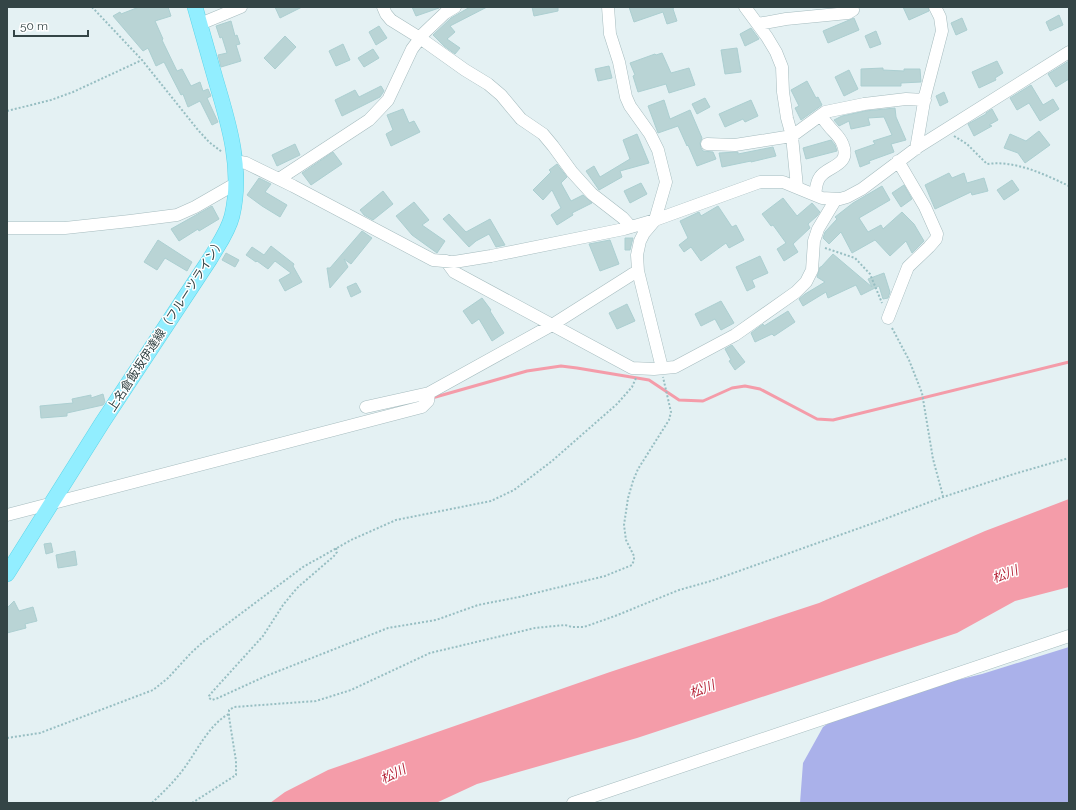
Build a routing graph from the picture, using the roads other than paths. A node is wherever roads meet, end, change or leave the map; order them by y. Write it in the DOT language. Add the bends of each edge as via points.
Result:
graph roads {
  1 [pos="195,7"];
  2 [pos="241,7"];
  3 [pos="383,7"];
  4 [pos="455,7"];
  5 [pos="608,7"];
  6 [pos="746,7"];
  7 [pos="852,7"];
  8 [pos="935,7"];
  9 [pos="200,24"];
  10 [pos="758,24"];
  11 [pos="420,38"];
  12 [pos="1069,52"];
  13 [pos="925,100"];
  14 [pos="821,115"];
  15 [pos="792,136"];
  16 [pos="708,144"];
  17 [pos="916,149"];
  18 [pos="234,156"];
  19 [pos="898,161"];
  20 [pos="279,179"];
  21 [pos="235,184"];
  22 [pos="797,187"];
  23 [pos="815,195"];
  24 [pos="836,199"];
  25 [pos="655,220"];
  26 [pos="631,227"];
  27 [pos="7,228"];
  28 [pos="446,261"];
  29 [pos="638,272"];
  30 [pos="888,318"];
  31 [pos="552,325"];
  32 [pos="662,368"];
  33 [pos="429,393"];
  34 [pos="366,407"];
  35 [pos="50,505"];
  36 [pos="7,515"];
  37 [pos="7,574"];
  38 [pos="1069,636"];
  39 [pos="573,803"];
  1 -- 9 [label="main road, 上名倉飯坂伊達線（フルーツライン）"];
  2 -- 9 [label="street"];
  3 -- 11 [label="street" via="391,20"];
  4 -- 11 [label="street" via="445,13"];
  5 -- 25 [label="street" via="610,34 626,97 658,150 666,182"];
  6 -- 10 [label="street"];
  7 -- 10 [label="street" via="853,10 848,13"];
  8 -- 13 [label="street" via="942,31"];
  9 -- 18 [label="main road, 上名倉飯坂伊達線（フルーツライン）" via="225,110"];
  10 -- 15 [label="street" via="776,52 782,67 783,92"];
  11 -- 20 [label="street" via="412,49 388,100 369,120"];
  11 -- 26 [label="street" via="501,95 521,119 543,134 592,194"];
  12 -- 17 [label="street"];
  13 -- 14 [label="street" via="906,99 853,106"];
  13 -- 17 [label="street"];
  14 -- 15 [label="street"];
  14 -- 23 [label="street" via="838,136 844,151 839,164 820,176"];
  15 -- 16 [label="street" via="735,145"];
  15 -- 22 [label="street"];
  17 -- 19 [label="street"];
  18 -- 20 [label="street"];
  18 -- 21 [label="main road, 上名倉飯坂伊達線（フルーツライン）"];
  19 -- 24 [label="street" via="862,189 847,197"];
  19 -- 30 [label="street" via="925,207 937,234 929,247 908,266"];
  20 -- 28 [label="street" via="433,260"];
  21 -- 27 [label="street" via="177,215 65,228"];
  21 -- 35 [label="main road, 上名倉飯坂伊達線（フルーツライン）" via="232,216 224,236"];
  22 -- 23 [label="street"];
  22 -- 25 [label="street" via="783,182 760,182"];
  23 -- 24 [label="street"];
  24 -- 32 [label="street" via="818,229 812,270 806,282 796,292 736,335 675,367"];
  25 -- 26 [label="street"];
  25 -- 29 [label="street" via="640,241 637,256"];
  26 -- 28 [label="street" via="491,256"];
  28 -- 31 [label="street" via="454,272"];
  29 -- 31 [label="street"];
  29 -- 32 [label="street"];
  31 -- 32 [label="street" via="632,368"];
  31 -- 33 [label="street"];
  33 -- 34 [label="street"];
  33 -- 35 [label="street" via="428,401 422,407"];
  35 -- 36 [label="street"];
  35 -- 37 [label="main road, 上名倉飯坂伊達線（フルーツライン）"];
  38 -- 39 [label="street"];
}
